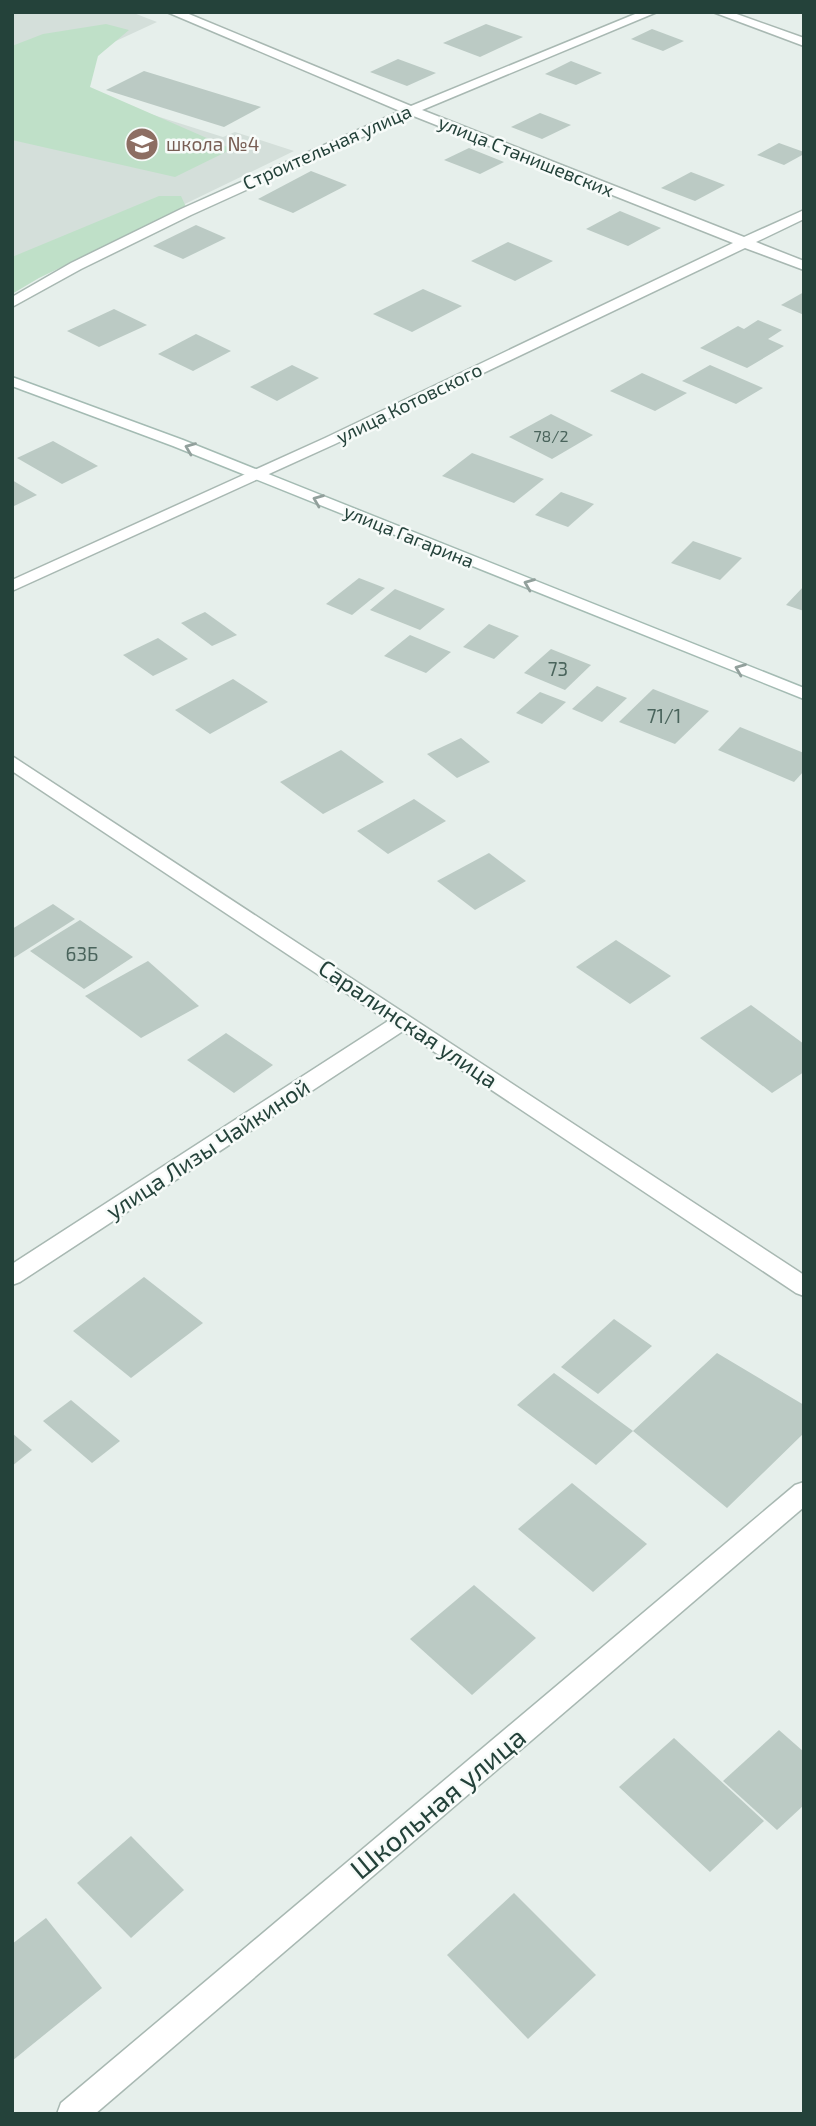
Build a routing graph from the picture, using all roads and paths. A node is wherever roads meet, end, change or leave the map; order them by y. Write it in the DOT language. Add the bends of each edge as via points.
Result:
graph roads {
  1 [pos="174,12"];
  2 [pos="651,12"];
  3 [pos="719,12"];
  4 [pos="804,42"];
  5 [pos="410,110"];
  6 [pos="804,214"];
  7 [pos="744,243"];
  8 [pos="804,266"];
  9 [pos="12,303"];
  10 [pos="12,381"];
  11 [pos="253,474"];
  12 [pos="12,586"];
  13 [pos="804,694"];
  14 [pos="12,762"];
  15 [pos="403,1021"];
  16 [pos="12,1276"];
  17 [pos="804,1287"];
  18 [pos="804,1492"];
  19 [pos="72,2114"];
  1 -- 5 [label="street, улица Станишевских"];
  2 -- 5 [label="street, Строительная улица"];
  3 -- 4 [label="street"];
  5 -- 7 [label="street, улица Станишевских"];
  5 -- 9 [label="street, Строительная улица" via="245,183 50,278"];
  6 -- 7 [label="street, улица Котовского"];
  7 -- 8 [label="street, улица Станишевских"];
  7 -- 11 [label="street, улица Котовского"];
  11 -- 10 [label="street, улица Гагарина, one-way"];
  11 -- 12 [label="street, улица Котовского"];
  13 -- 11 [label="street, улица Гагарина, one-way"];
  14 -- 15 [label="street, Саралинская улица"];
  15 -- 16 [label="street, улица Лизы Чайкиной"];
  15 -- 17 [label="street, Саралинская улица"];
  18 -- 19 [label="street, Школьная улица"];
}
